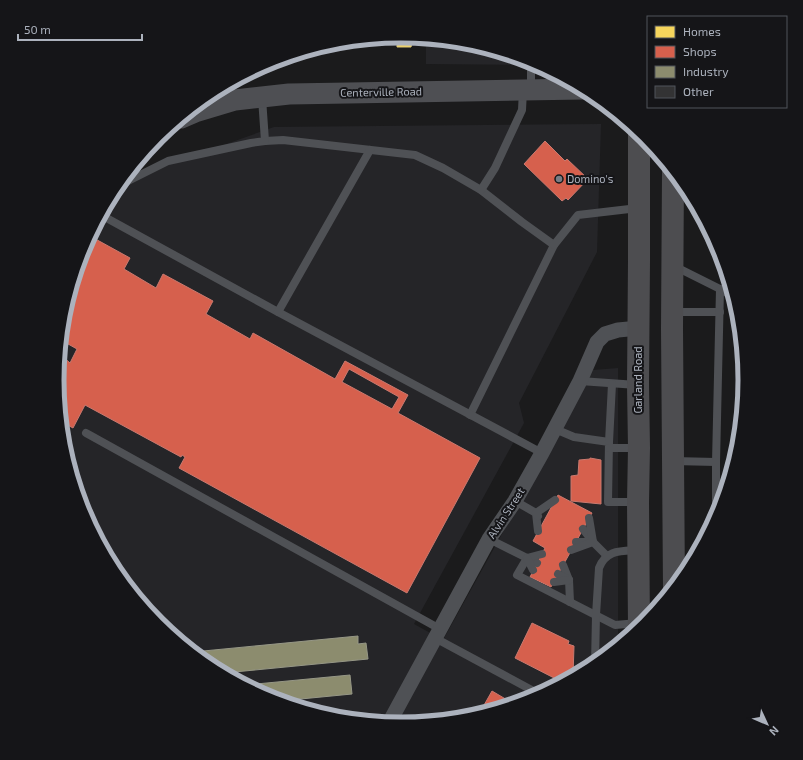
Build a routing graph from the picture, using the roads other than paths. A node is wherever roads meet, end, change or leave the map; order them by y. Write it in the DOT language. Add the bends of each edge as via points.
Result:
graph roads {
  1 [pos="531,69"];
  2 [pos="572,89"];
  3 [pos="527,90"];
  4 [pos="262,97"];
  5 [pos="199,111"];
  6 [pos="264,141"];
  7 [pos="639,141"];
  8 [pos="370,150"];
  9 [pos="131,180"];
  10 [pos="673,181"];
  11 [pos="481,190"];
  12 [pos="638,208"];
  13 [pos="106,218"];
  14 [pos="554,245"];
  15 [pos="673,265"];
  16 [pos="720,289"];
  17 [pos="727,293"];
  18 [pos="278,312"];
  19 [pos="720,312"];
  20 [pos="672,320"];
  21 [pos="639,328"];
  22 [pos="580,381"];
  23 [pos="612,384"];
  24 [pos="638,384"];
  25 [pos="470,415"];
  26 [pos="555,429"];
  27 [pos="86,433"];
  28 [pos="609,445"];
  29 [pos="639,448"];
  30 [pos="542,453"];
  31 [pos="673,461"];
  32 [pos="716,462"];
  33 [pos="555,500"];
  34 [pos="515,501"];
  35 [pos="716,501"];
  36 [pos="638,502"];
  37 [pos="550,511"];
  38 [pos="536,513"];
  39 [pos="589,518"];
  40 [pos="543,523"];
  41 [pos="583,529"];
  42 [pos="538,532"];
  43 [pos="489,539"];
  44 [pos="576,542"];
  45 [pos="593,542"];
  46 [pos="571,550"];
  47 [pos="638,550"];
  48 [pos="542,554"];
  49 [pos="607,556"];
  50 [pos="526,558"];
  51 [pos="537,563"];
  52 [pos="563,565"];
  53 [pos="533,570"];
  54 [pos="558,574"];
  55 [pos="676,576"];
  56 [pos="569,580"];
  57 [pos="554,582"];
  58 [pos="570,602"];
  59 [pos="596,615"];
  60 [pos="639,619"];
  61 [pos="632,626"];
  62 [pos="437,634"];
  63 [pos="595,656"];
  64 [pos="532,690"];
  65 [pos="392,717"];
  1 -- 3 [label="lane"];
  2 -- 3 [label="street, Centerville Road"];
  3 -- 4 [label="street, Centerville Road" via="289,94"];
  3 -- 11 [label="lane" via="522,110 495,168"];
  4 -- 5 [label="street, Centerville Road" via="235,100"];
  4 -- 6 [label="lane"];
  6 -- 8 [label="lane" via="283,140"];
  6 -- 9 [label="lane" via="168,161"];
  7 -- 12 [label="main road, Garland Road"];
  8 -- 11 [label="lane" via="415,155"];
  8 -- 18 [label="lane"];
  10 -- 15 [label="main road"];
  11 -- 14 [label="lane"];
  12 -- 14 [label="lane" via="578,215"];
  12 -- 21 [label="main road, Garland Road"];
  13 -- 18 [label="lane"];
  14 -- 25 [label="lane"];
  15 -- 16 [label="lane"];
  15 -- 20 [label="main road"];
  16 -- 17 [label="lane"];
  16 -- 19 [label="lane"];
  18 -- 25 [label="lane"];
  19 -- 20 [label="lane"];
  19 -- 32 [label="lane"];
  20 -- 21 [label="main road"];
  20 -- 31 [label="main road"];
  21 -- 22 [label="street, Alvin Street" via="605,334 597,342"];
  21 -- 24 [label="main road, Garland Road"];
  22 -- 23 [label="lane"];
  22 -- 26 [label="street, Alvin Street"];
  23 -- 24 [label="lane"];
  23 -- 28 [label="lane"];
  24 -- 29 [label="main road, Garland Road"];
  25 -- 30 [label="lane"];
  26 -- 28 [label="lane" via="574,437"];
  26 -- 30 [label="street, Alvin Street"];
  27 -- 62 [label="lane"];
  28 -- 29 [label="lane"];
  28 -- 36 [label="lane" via="608,502"];
  29 -- 36 [label="main road, Garland Road"];
  30 -- 34 [label="street, Alvin Street"];
  31 -- 32 [label="lane"];
  31 -- 55 [label="main road"];
  32 -- 35 [label="lane"];
  33 -- 38 [label="lane"];
  34 -- 38 [label="lane"];
  34 -- 43 [label="street, Alvin Street"];
  36 -- 47 [label="main road, Garland Road"];
  37 -- 38 [label="lane"];
  38 -- 40 [label="lane"];
  38 -- 42 [label="lane"];
  39 -- 45 [label="lane"];
  41 -- 45 [label="lane"];
  43 -- 50 [label="lane"];
  43 -- 62 [label="street, Alvin Street"];
  44 -- 45 [label="lane"];
  45 -- 46 [label="lane"];
  45 -- 49 [label="lane"];
  47 -- 49 [label="lane" via="619,551"];
  47 -- 60 [label="main road, Garland Road"];
  48 -- 50 [label="lane"];
  49 -- 59 [label="lane" via="599,568"];
  50 -- 51 [label="lane"];
  50 -- 53 [label="lane"];
  50 -- 58 [label="lane" via="517,575"];
  52 -- 56 [label="lane"];
  54 -- 56 [label="lane"];
  56 -- 57 [label="lane"];
  56 -- 58 [label="lane"];
  58 -- 59 [label="lane"];
  59 -- 61 [label="lane" via="615,625"];
  59 -- 63 [label="lane"];
  62 -- 64 [label="lane"];
  62 -- 65 [label="street, Alvin Street"];
}
